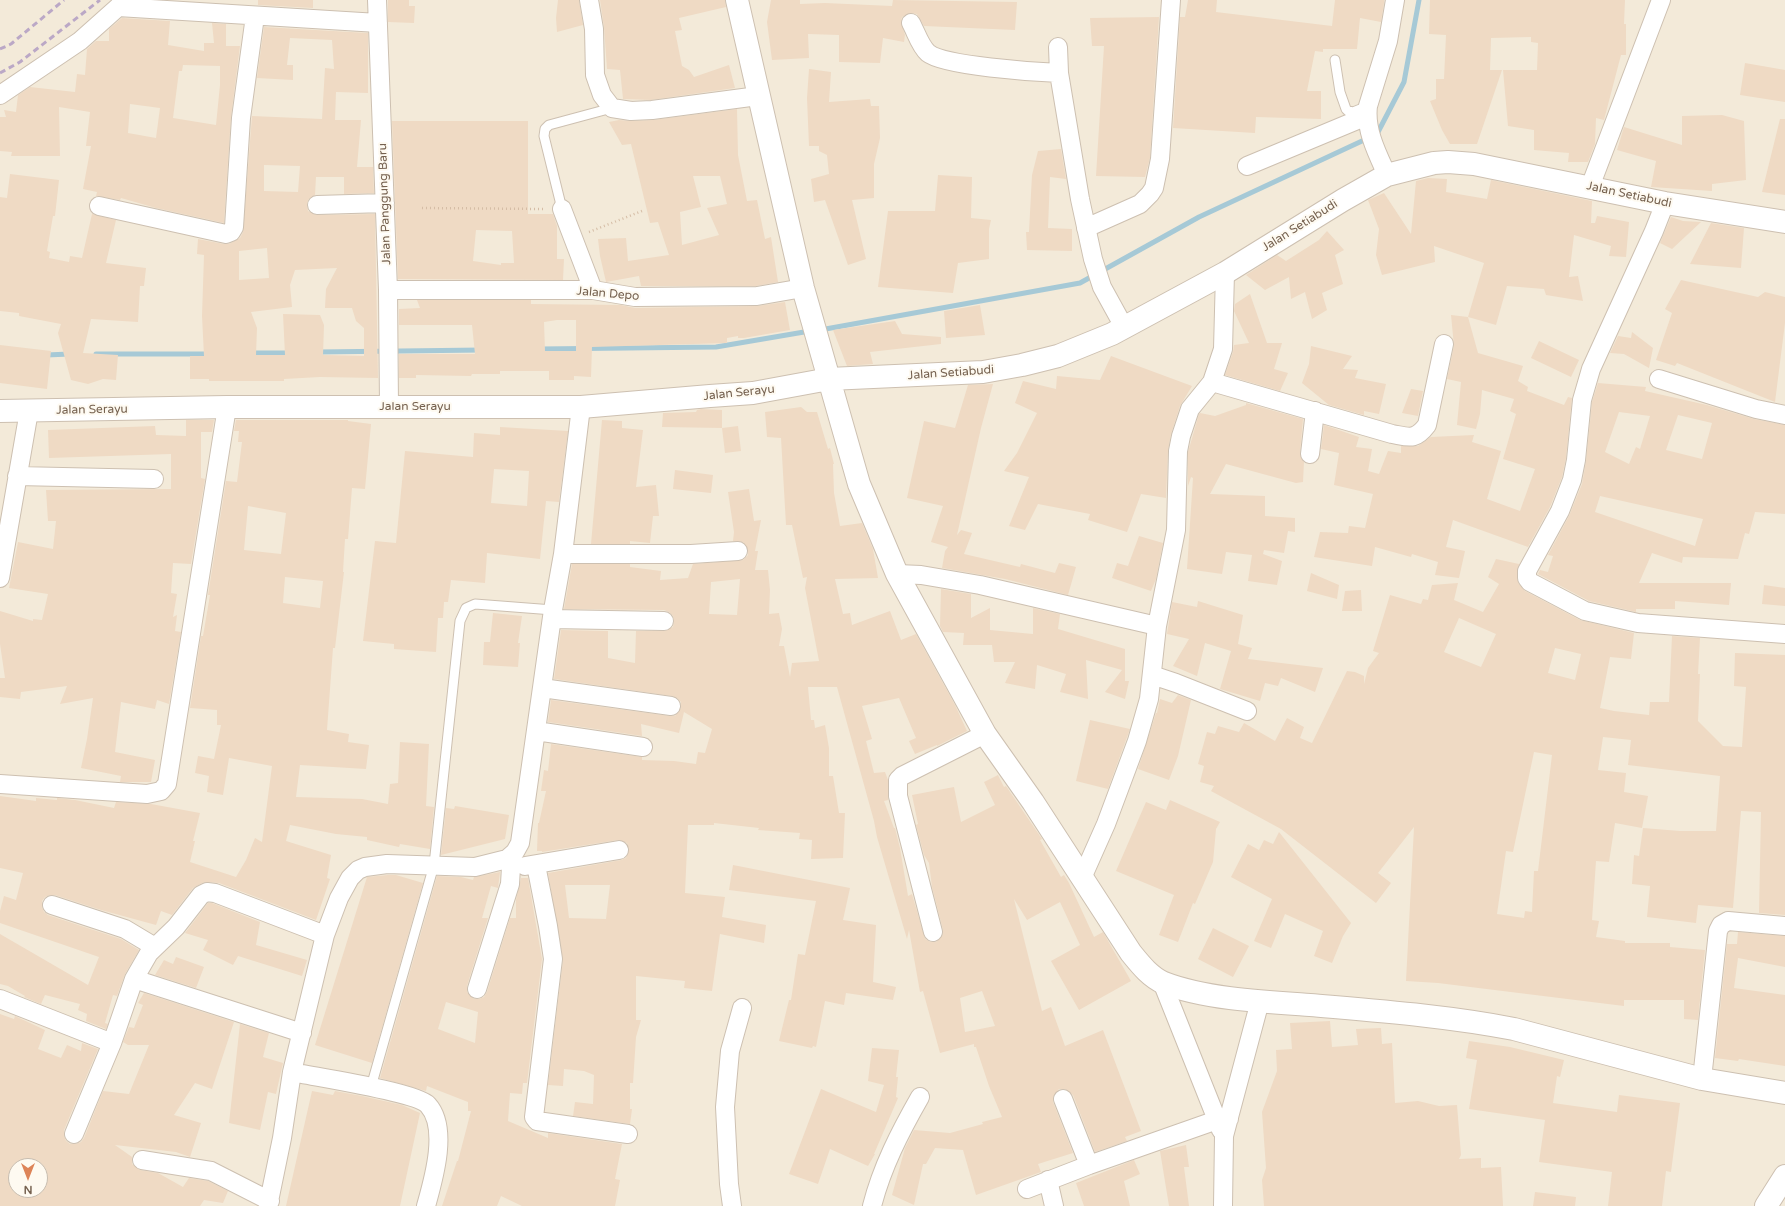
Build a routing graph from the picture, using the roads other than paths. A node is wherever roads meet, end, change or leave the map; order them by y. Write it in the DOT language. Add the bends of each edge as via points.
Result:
graph roads {
  1 [pos="377,0"];
  2 [pos="589,0"];
  3 [pos="737,0"];
  4 [pos="1171,0"];
  5 [pos="1395,0"];
  6 [pos="1661,0"];
  7 [pos="122,4"];
  8 [pos="255,16"];
  9 [pos="378,23"];
  10 [pos="911,23"];
  11 [pos="1058,46"];
  12 [pos="1335,60"];
  13 [pos="1059,73"];
  14 [pos="0,96"];
  15 [pos="758,96"];
  16 [pos="612,108"];
  17 [pos="1367,115"];
  18 [pos="1247,166"];
  19 [pos="1387,175"];
  20 [pos="1590,186"];
  21 [pos="385,203"];
  22 [pos="1665,203"];
  23 [pos="99,206"];
  24 [pos="317,206"];
  25 [pos="562,209"];
  26 [pos="1785,222"];
  27 [pos="1086,228"];
  28 [pos="1225,273"];
  29 [pos="803,288"];
  30 [pos="388,290"];
  31 [pos="593,290"];
  32 [pos="1124,327"];
  33 [pos="1444,344"];
  34 [pos="829,380"];
  35 [pos="1659,380"];
  36 [pos="1212,382"];
  37 [pos="389,407"];
  38 [pos="582,407"];
  39 [pos="227,408"];
  40 [pos="0,411"];
  41 [pos="29,411"];
  42 [pos="1315,411"];
  43 [pos="1785,415"];
  44 [pos="1310,454"];
  45 [pos="17,476"];
  46 [pos="154,479"];
  47 [pos="738,551"];
  48 [pos="563,554"];
  49 [pos="897,574"];
  50 [pos="0,578"];
  51 [pos="552,615"];
  52 [pos="664,621"];
  53 [pos="1157,626"];
  54 [pos="1785,634"];
  55 [pos="1152,675"];
  56 [pos="542,688"];
  57 [pos="670,706"];
  58 [pos="1247,711"];
  59 [pos="536,731"];
  60 [pos="985,734"];
  61 [pos="642,747"];
  62 [pos="0,784"];
  63 [pos="619,850"];
  64 [pos="509,863"];
  65 [pos="434,865"];
  66 [pos="536,865"];
  67 [pos="1082,878"];
  68 [pos="52,905"];
  69 [pos="1785,926"];
  70 [pos="934,932"];
  71 [pos="325,934"];
  72 [pos="155,947"];
  73 [pos="134,980"];
  74 [pos="1162,982"];
  75 [pos="477,989"];
  76 [pos="0,999"];
  77 [pos="1260,1001"];
  78 [pos="742,1008"];
  79 [pos="302,1033"];
  80 [pos="112,1043"];
  81 [pos="292,1072"];
  82 [pos="1702,1079"];
  83 [pos="371,1087"];
  84 [pos="1785,1093"];
  85 [pos="920,1098"];
  86 [pos="1063,1099"];
  87 [pos="1223,1125"];
  88 [pos="74,1134"];
  89 [pos="628,1134"];
  90 [pos="142,1160"];
  91 [pos="1089,1165"];
  92 [pos="1785,1176"];
  93 [pos="1048,1180"];
  94 [pos="1027,1189"];
  95 [pos="269,1204"];
  96 [pos="426,1206"];
  97 [pos="732,1206"];
  98 [pos="872,1206"];
  99 [pos="1054,1206"];
  100 [pos="1223,1206"];
  101 [pos="1766,1206"];
  1 -- 9 [label="street, Jalan Panggung Baru"];
  2 -- 16 [label="street" via="594,29 595,75 602,95"];
  3 -- 15 [label="street"];
  4 -- 27 [label="street" via="1160,159 1154,188 1140,204"];
  5 -- 17 [label="street" via="1388,41"];
  6 -- 20 [label="street"];
  7 -- 8 [label="street"];
  7 -- 14 [label="street" via="80,41"];
  8 -- 9 [label="street"];
  8 -- 23 [label="street" via="240,118 234,227 231,232 226,234"];
  9 -- 21 [label="street, Jalan Panggung Baru"];
  10 -- 13 [label="street" via="925,50 936,57 984,66"];
  11 -- 13 [label="street"];
  12 -- 17 [label="lane" via="1340,92 1346,109"];
  13 -- 27 [label="street"];
  15 -- 16 [label="street" via="652,110 631,111"];
  15 -- 29 [label="street"];
  16 -- 25 [label="lane" via="549,125 545,129 544,136"];
  17 -- 18 [label="street"];
  17 -- 19 [label="street" via="1376,151"];
  19 -- 20 [label="street, Jalan Setiabudi" via="1448,162 1474,164"];
  19 -- 28 [label="street, Jalan Setiabudi"];
  20 -- 22 [label="street, Jalan Setiabudi"];
  21 -- 24 [label="street"];
  21 -- 30 [label="street, Jalan Panggung Baru"];
  22 -- 26 [label="street, Jalan Setiabudi"];
  22 -- 54 [label="street" via="1591,369 1582,400 1572,480 1560,511 1527,571 1527,578 1530,582 1586,611 1638,623"];
  25 -- 31 [label="street"];
  27 -- 32 [label="street" via="1102,287"];
  28 -- 32 [label="street, Jalan Setiabudi"];
  28 -- 36 [label="street" via="1223,349"];
  29 -- 31 [label="street, Jalan Depo" via="757,296 635,297"];
  29 -- 34 [label="street"];
  30 -- 31 [label="street, Jalan Depo"];
  30 -- 37 [label="street, Jalan Panggung Baru"];
  32 -- 34 [label="street, Jalan Setiabudi" via="1095,342 1058,356 1022,365 983,372"];
  33 -- 42 [label="street" via="1427,425 1420,435 1411,437 1392,434"];
  34 -- 38 [label="street, Jalan Serayu" via="753,393"];
  34 -- 49 [label="street" via="859,484"];
  35 -- 43 [label="street"];
  36 -- 42 [label="street"];
  36 -- 53 [label="street" via="1190,410 1181,436 1178,451 1176,530"];
  37 -- 38 [label="street, Jalan Serayu"];
  37 -- 39 [label="street, Jalan Serayu"];
  38 -- 48 [label="street"];
  39 -- 41 [label="street, Jalan Serayu"];
  39 -- 62 [label="street" via="167,784 161,791 147,794"];
  40 -- 41 [label="street, Jalan Serayu"];
  41 -- 45 [label="street"];
  42 -- 44 [label="street"];
  45 -- 46 [label="street"];
  45 -- 50 [label="street"];
  47 -- 48 [label="street" via="691,554"];
  48 -- 51 [label="street"];
  49 -- 53 [label="street" via="921,575 980,585"];
  49 -- 60 [label="street"];
  51 -- 52 [label="street"];
  51 -- 56 [label="street"];
  51 -- 65 [label="lane" via="476,604 466,608 460,621"];
  53 -- 55 [label="street"];
  55 -- 58 [label="street"];
  55 -- 67 [label="street" via="1149,699 1137,741 1106,824"];
  56 -- 57 [label="street"];
  56 -- 59 [label="street"];
  59 -- 61 [label="street"];
  59 -- 64 [label="street" via="520,843"];
  60 -- 67 [label="street"];
  60 -- 70 [label="street" via="898,780 898,796"];
  63 -- 66 [label="street"];
  64 -- 65 [label="street" via="475,867"];
  64 -- 66 [label="street"];
  64 -- 75 [label="street" via="507,896"];
  65 -- 71 [label="street" via="387,864 358,870 350,878 339,898"];
  65 -- 83 [label="lane"];
  66 -- 89 [label="street" via="553,959 534,1117 537,1121"];
  67 -- 74 [label="street" via="1131,953 1148,972"];
  68 -- 72 [label="street" via="125,929"];
  69 -- 82 [label="street" via="1728,921 1718,931"];
  71 -- 72 [label="street" via="207,892"];
  71 -- 79 [label="street"];
  72 -- 73 [label="street"];
  73 -- 79 [label="street"];
  73 -- 80 [label="street"];
  74 -- 77 [label="street" via="1184,989"];
  74 -- 87 [label="street"];
  76 -- 80 [label="street"];
  77 -- 82 [label="street" via="1413,1014 1492,1025"];
  77 -- 87 [label="street"];
  78 -- 97 [label="street" via="730,1051 724,1107"];
  79 -- 81 [label="street"];
  80 -- 88 [label="street"];
  81 -- 83 [label="street"];
  81 -- 95 [label="street"];
  82 -- 84 [label="street"];
  83 -- 96 [label="street" via="417,1099 429,1106 434,1116 438,1159"];
  85 -- 98 [label="street" via="880,1177"];
  86 -- 91 [label="street"];
  87 -- 91 [label="street"];
  87 -- 100 [label="street"];
  90 -- 95 [label="street" via="211,1171"];
  91 -- 93 [label="street"];
  92 -- 101 [label="street"];
  93 -- 94 [label="street"];
  93 -- 99 [label="street"];
}
